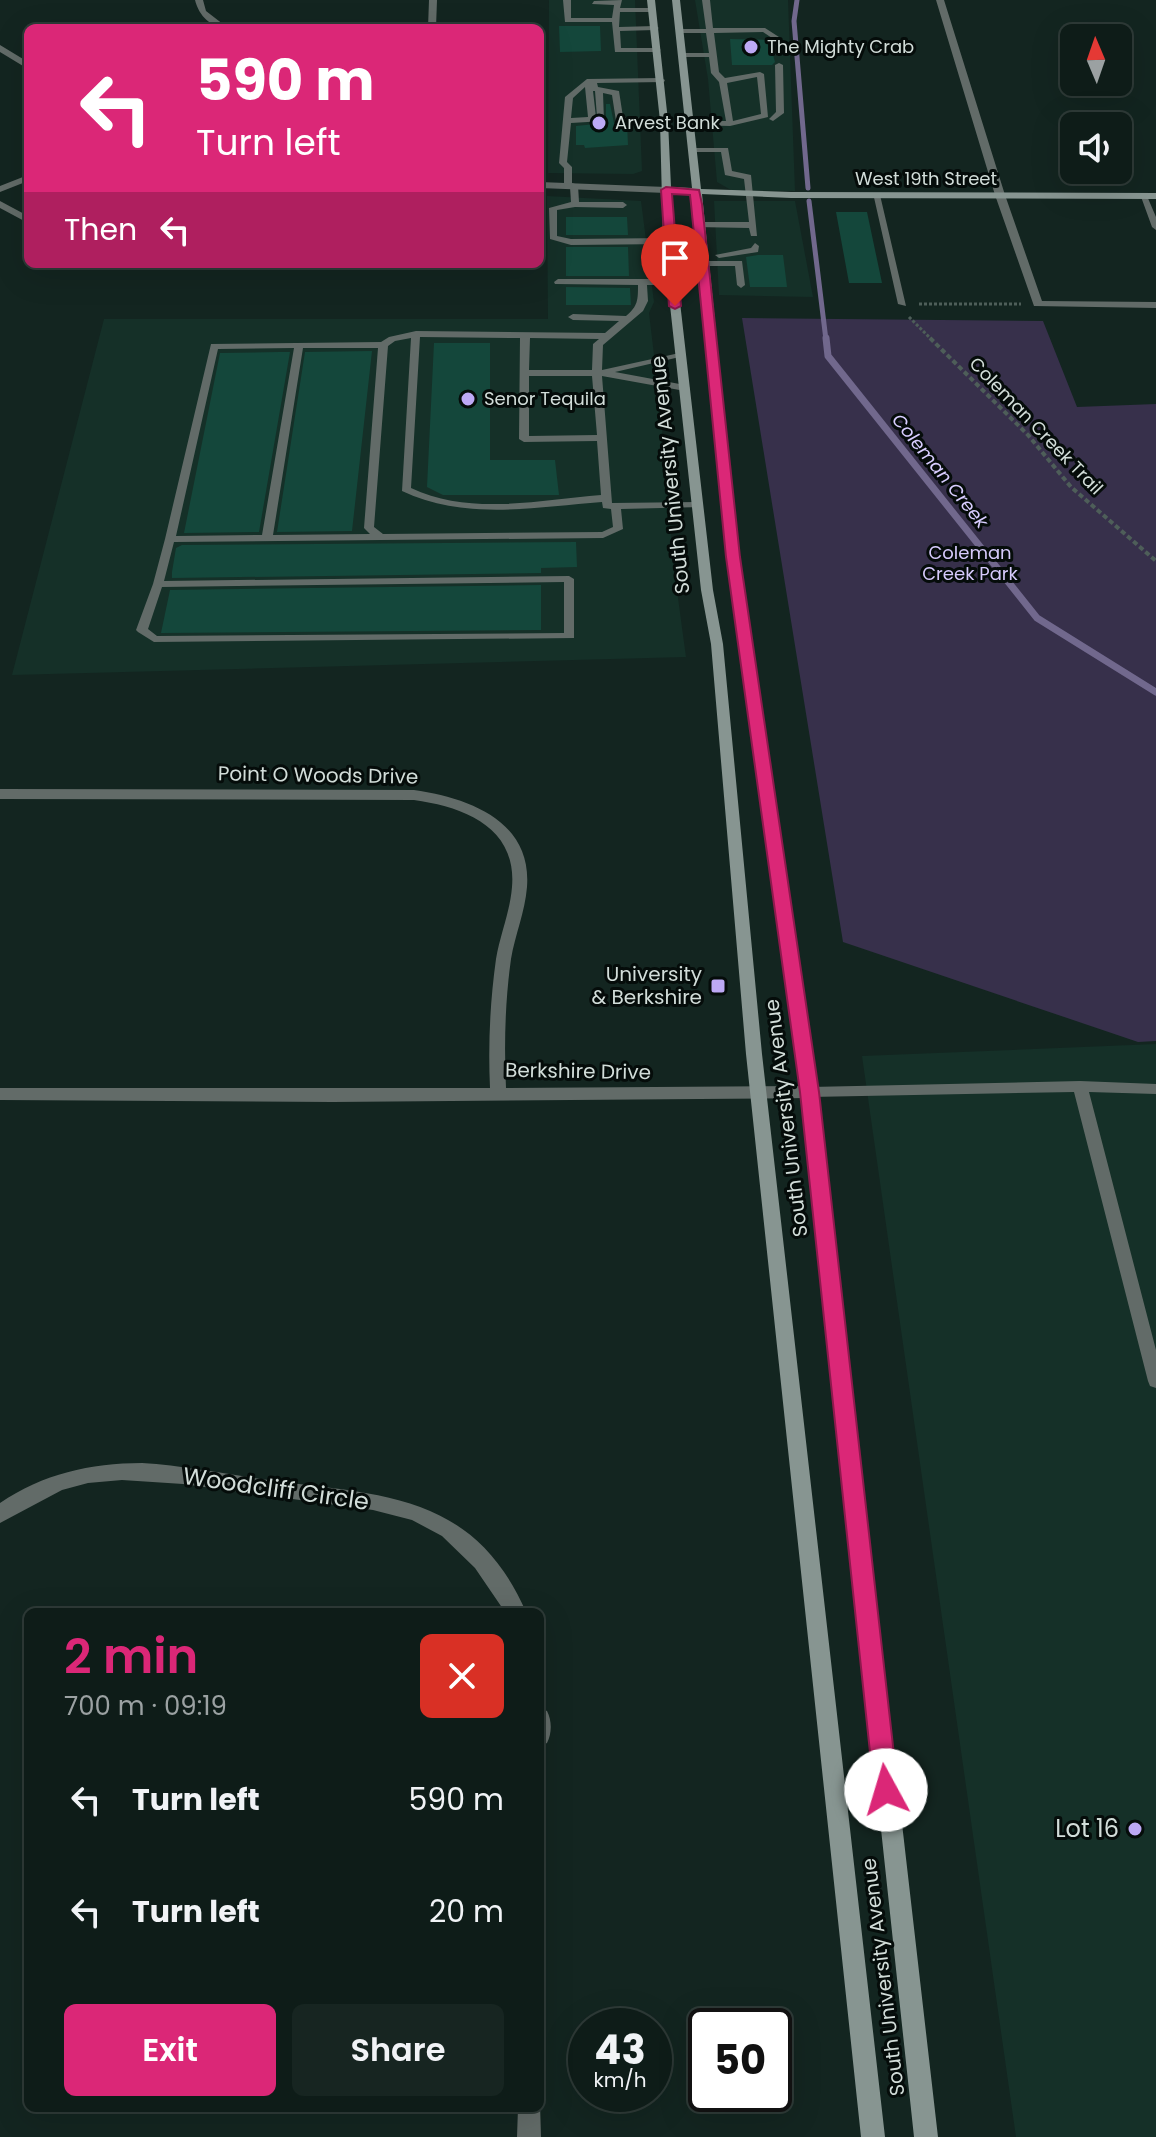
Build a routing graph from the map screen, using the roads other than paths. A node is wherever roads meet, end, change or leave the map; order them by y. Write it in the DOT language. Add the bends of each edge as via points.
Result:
graph roads {
  1 [pos="199,0"];
  2 [pos="433,0"];
  3 [pos="676,0"];
  4 [pos="706,0"];
  5 [pos="940,0"];
  6 [pos="567,1"];
  7 [pos="578,3"];
  8 [pos="594,3"];
  9 [pos="651,5"];
  10 [pos="617,12"];
  11 [pos="568,14"];
  12 [pos="579,14"];
  13 [pos="595,14"];
  14 [pos="218,24"];
  15 [pos="432,24"];
  16 [pos="655,28"];
  17 [pos="681,31"];
  18 [pos="709,31"];
  19 [pos="0,48"];
  20 [pos="657,50"];
  21 [pos="778,54"];
  22 [pos="684,55"];
  23 [pos="712,55"];
  24 [pos="24,63"];
  25 [pos="779,65"];
  26 [pos="661,80"];
  27 [pos="723,81"];
  28 [pos="587,83"];
  29 [pos="599,90"];
  30 [pos="582,120"];
  31 [pos="592,120"];
  32 [pos="567,121"];
  33 [pos="664,121"];
  34 [pos="690,123"];
  35 [pos="730,124"];
  36 [pos="748,124"];
  37 [pos="724,140"];
  38 [pos="693,150"];
  39 [pos="725,150"];
  40 [pos="24,180"];
  41 [pos="544,185"];
  42 [pos="571,185"];
  43 [pos="0,189"];
  44 [pos="666,190"];
  45 [pos="695,192"];
  46 [pos="749,194"];
  47 [pos="876,195"];
  48 [pos="1000,195"];
  49 [pos="1143,196"];
  50 [pos="1156,196"];
  51 [pos="0,204"];
  52 [pos="575,204"];
  53 [pos="623,205"];
  54 [pos="24,218"];
  55 [pos="698,225"];
  56 [pos="1156,227"];
  57 [pos="668,241"];
  58 [pos="755,246"];
  59 [pos="702,259"];
  60 [pos="558,282"];
  61 [pos="642,282"];
  62 [pos="672,282"];
  63 [pos="741,285"];
  64 [pos="903,304"];
  65 [pos="1156,305"];
  66 [pos="573,317"];
  67 [pos="627,319"];
  68 [pos="416,334"];
  69 [pos="525,334"];
  70 [pos="606,336"];
  71 [pos="383,345"];
  72 [pos="299,346"];
  73 [pos="681,354"];
  74 [pos="525,373"];
  75 [pos="597,373"];
  76 [pos="610,373"];
  77 [pos="685,388"];
  78 [pos="602,438"];
  79 [pos="607,498"];
  80 [pos="698,505"];
  81 [pos="616,506"];
  82 [pos="381,537"];
  83 [pos="267,538"];
  84 [pos="170,539"];
  85 [pos="158,584"];
  86 [pos="0,794"];
  87 [pos="1080,1086"];
  88 [pos="1156,1089"];
  89 [pos="498,1092"];
  90 [pos="810,1092"];
  91 [pos="0,1094"];
  92 [pos="759,1094"];
  93 [pos="1156,1381"];
  94 [pos="0,1514"];
  95 [pos="514,1608"];
  96 [pos="530,2112"];
  97 [pos="529,2137"];
  98 [pos="873,2137"];
  99 [pos="926,2137"];
  1 -- 14 [label="street" via="202,12"];
  2 -- 15 [label="street"];
  3 -- 17 [label="main road, South University Avenue"];
  4 -- 18 [label="lane"];
  5 -- 48 [label="street"];
  6 -- 7 [label="lane"];
  6 -- 11 [label="lane"];
  8 -- 10 [label="lane"];
  9 -- 10 [label="lane"];
  9 -- 16 [label="main road, South University Avenue"];
  10 -- 11 [label="lane" via="568,20"];
  10 -- 13 [label="lane"];
  10 -- 16 [label="lane"];
  10 -- 20 [label="lane" via="618,50"];
  11 -- 12 [label="lane"];
  16 -- 20 [label="main road, South University Avenue"];
  17 -- 18 [label="lane"];
  17 -- 22 [label="main road, South University Avenue"];
  18 -- 21 [label="lane" via="765,30 775,37"];
  18 -- 23 [label="lane"];
  19 -- 24 [label="street"];
  20 -- 26 [label="main road, South University Avenue"];
  22 -- 23 [label="lane"];
  22 -- 34 [label="main road, South University Avenue"];
  23 -- 27 [label="lane" via="715,73"];
  25 -- 36 [label="lane" via="780,113"];
  26 -- 28 [label="lane"];
  26 -- 33 [label="main road, South University Avenue"];
  27 -- 35 [label="lane"];
  27 -- 36 [label="lane" via="760,74 765,115"];
  28 -- 29 [label="lane"];
  28 -- 30 [label="lane"];
  28 -- 31 [label="lane"];
  28 -- 32 [label="lane" via="569,97"];
  29 -- 31 [label="lane" via="601,119"];
  29 -- 33 [label="lane" via="609,92 611,116"];
  30 -- 31 [label="lane"];
  30 -- 32 [label="lane"];
  32 -- 42 [label="lane" via="563,163"];
  33 -- 44 [label="main road, South University Avenue"];
  34 -- 35 [label="lane"];
  34 -- 38 [label="main road, South University Avenue"];
  35 -- 36 [label="lane"];
  37 -- 39 [label="lane"];
  38 -- 39 [label="lane"];
  38 -- 45 [label="main road, South University Avenue"];
  39 -- 46 [label="lane" via="728,173 748,177"];
  40 -- 43 [label="street"];
  41 -- 42 [label="street"];
  42 -- 44 [label="street"];
  42 -- 52 [label="lane"];
  44 -- 45 [label="main road, West 19th Street"];
  44 -- 57 [label="main road, South University Avenue"];
  45 -- 46 [label="main road, West 19th Street"];
  45 -- 55 [label="main road, South University Avenue"];
  46 -- 47 [label="main road, West 19th Street"];
  46 -- 55 [label="lane" via="753,230"];
  47 -- 48 [label="main road, West 19th Street"];
  47 -- 64 [label="lane"];
  48 -- 49 [label="main road, West 19th Street"];
  48 -- 65 [label="street" via="1038,304"];
  49 -- 50 [label="main road, West 19th Street"];
  49 -- 56 [label="lane"];
  51 -- 54 [label="street"];
  52 -- 53 [label="lane"];
  52 -- 57 [label="lane" via="553,208 553,237 571,242"];
  55 -- 59 [label="main road, South University Avenue"];
  57 -- 62 [label="main road, South University Avenue"];
  58 -- 59 [label="lane"];
  59 -- 63 [label="lane" via="739,263"];
  59 -- 90 [label="main road, South University Avenue" via="733,557"];
  60 -- 61 [label="lane"];
  61 -- 62 [label="lane"];
  61 -- 67 [label="lane" via="640,309"];
  62 -- 73 [label="main road, South University Avenue"];
  66 -- 67 [label="lane"];
  67 -- 70 [label="lane"];
  68 -- 69 [label="lane"];
  68 -- 71 [label="lane"];
  68 -- 79 [label="lane" via="406,489 425,501 454,505"];
  69 -- 70 [label="lane"];
  69 -- 74 [label="lane"];
  70 -- 75 [label="lane" via="598,344"];
  71 -- 72 [label="lane"];
  71 -- 82 [label="lane" via="369,528"];
  72 -- 83 [label="lane"];
  72 -- 84 [label="lane" via="214,346"];
  73 -- 76 [label="lane"];
  73 -- 77 [label="main road, South University Avenue"];
  74 -- 75 [label="lane"];
  74 -- 78 [label="lane" via="524,439"];
  75 -- 76 [label="lane"];
  75 -- 78 [label="lane"];
  76 -- 77 [label="lane"];
  77 -- 80 [label="main road, South University Avenue"];
  78 -- 79 [label="lane"];
  79 -- 81 [label="lane" via="607,506"];
  80 -- 81 [label="lane"];
  80 -- 92 [label="main road, South University Avenue" via="717,644"];
  81 -- 82 [label="lane" via="618,529 603,535"];
  82 -- 83 [label="lane"];
  83 -- 84 [label="lane"];
  84 -- 85 [label="lane"];
  85 -- 85 [label="lane" via="569,579 570,636 154,639 142,630"];
  86 -- 89 [label="street, Point O Woods Drive" via="414,795 445,799 496,823 518,859 520,884 504,956 495,1053"];
  87 -- 88 [label="lane, Berkshire Drive"];
  87 -- 90 [label="lane, Berkshire Drive"];
  87 -- 93 [label="lane"];
  89 -- 91 [label="street, Berkshire Drive"];
  89 -- 92 [label="street, Berkshire Drive"];
  90 -- 92 [label="street, Berkshire Drive"];
  90 -- 99 [label="main road, South University Avenue"];
  92 -- 98 [label="main road, South University Avenue"];
  94 -- 95 [label="street, Woodcliff Circle" via="58,1483 99,1473 146,1471 352,1497 434,1521 452,1532 478,1555"];
  96 -- 97 [label="street"];
}
